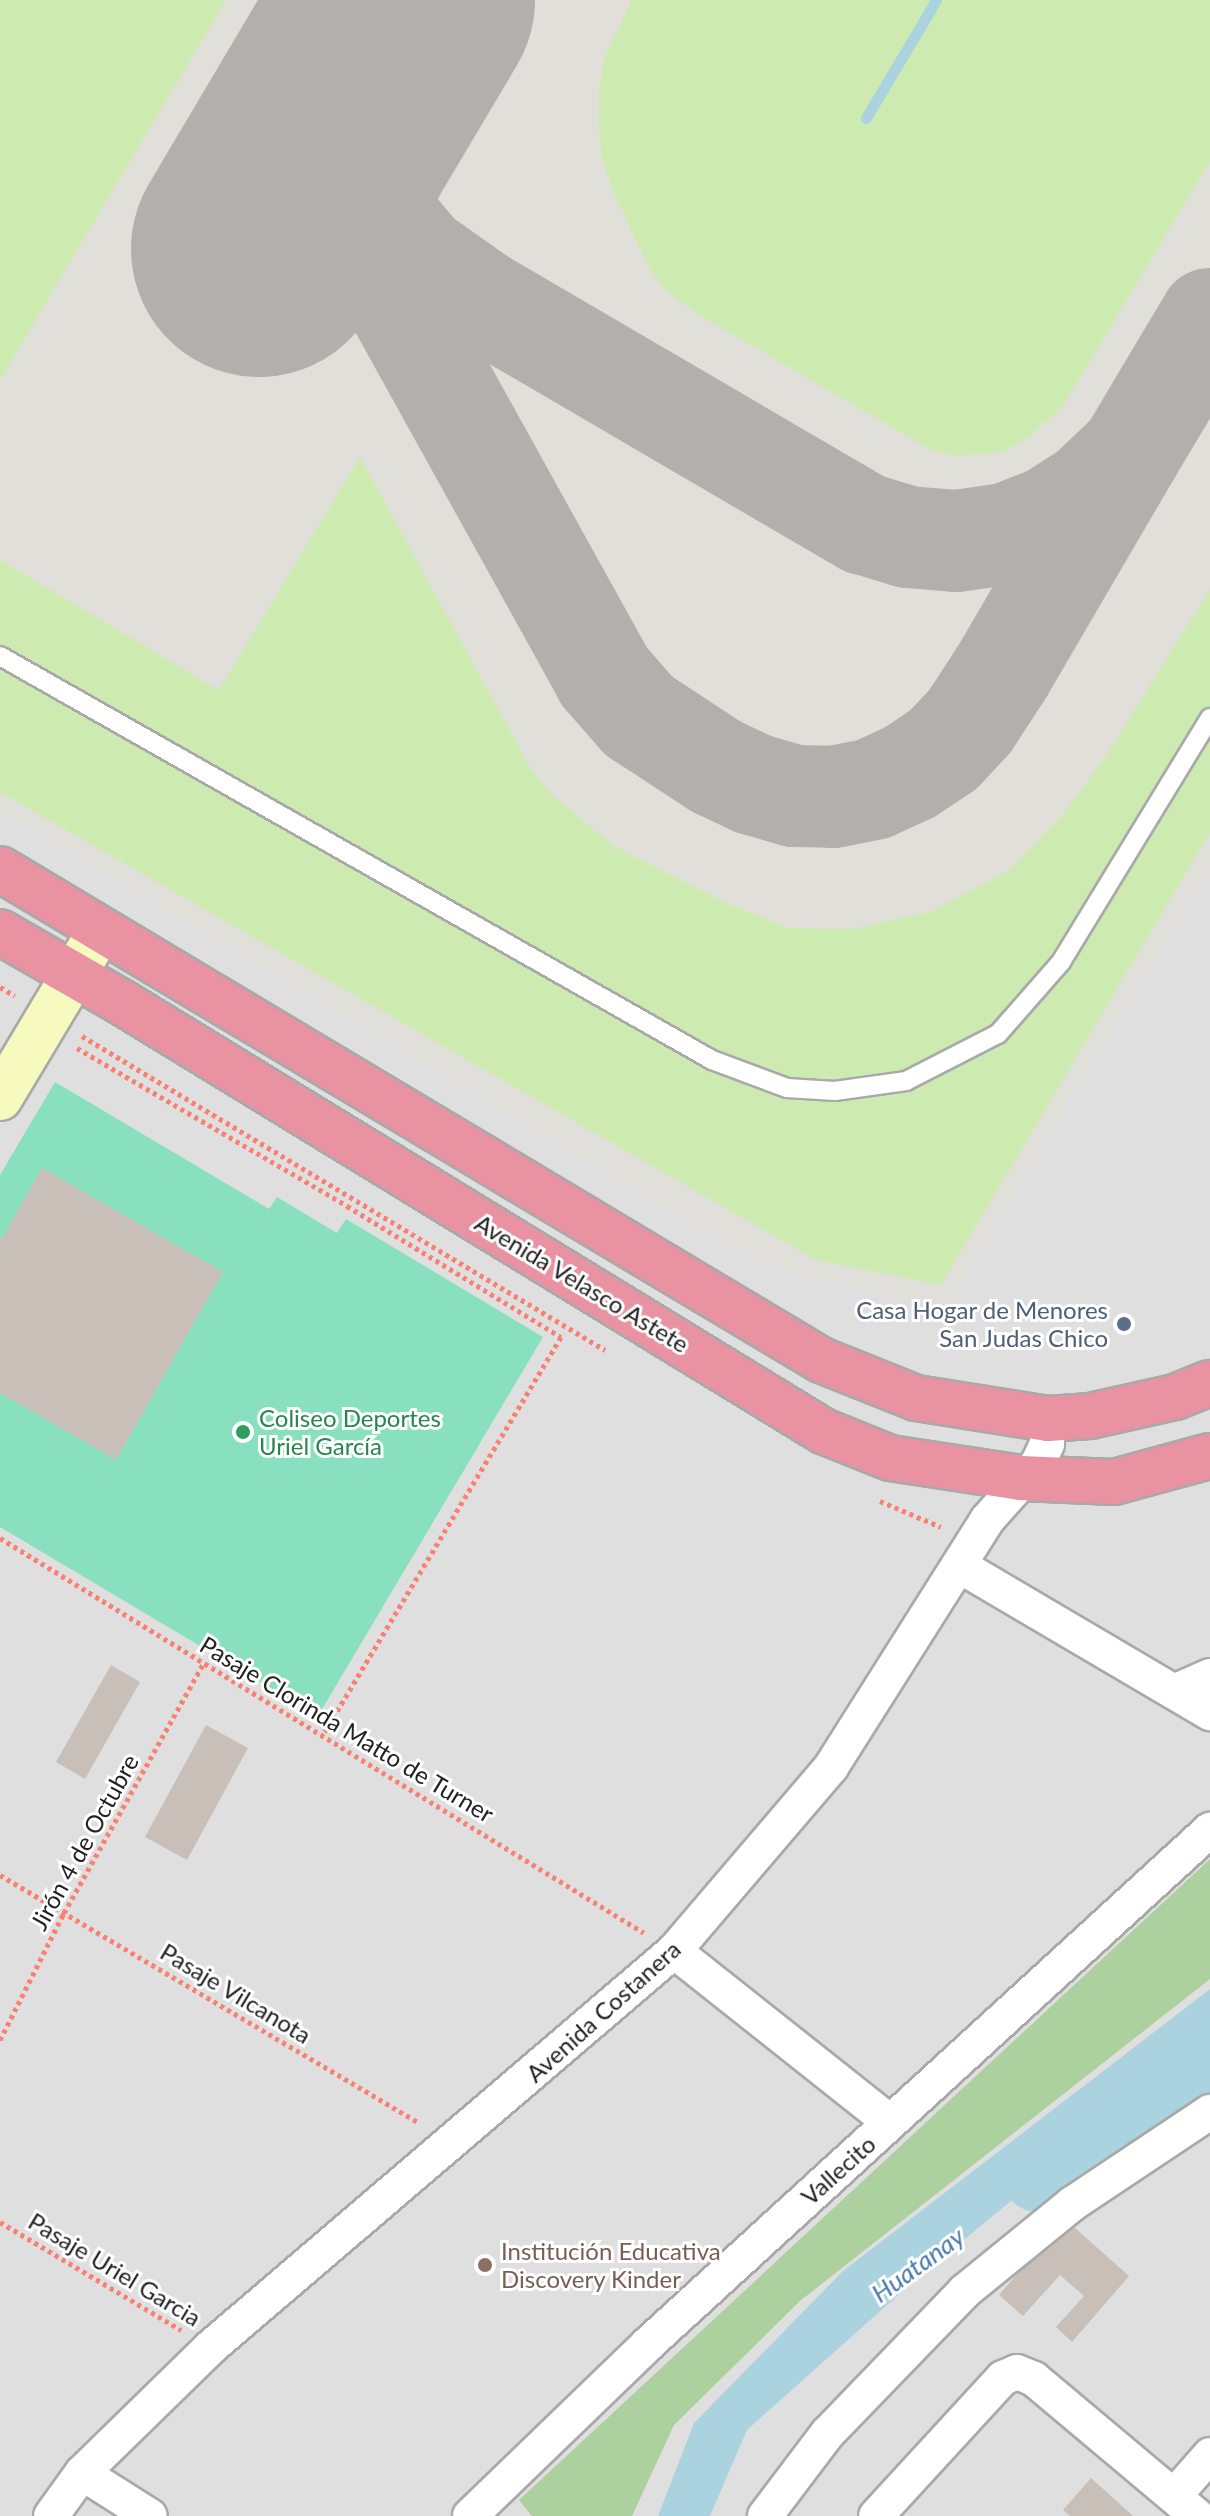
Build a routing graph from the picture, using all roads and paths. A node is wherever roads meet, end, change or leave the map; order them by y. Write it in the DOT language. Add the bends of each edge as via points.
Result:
graph roads {
  1 [pos="0,656"];
  2 [pos="1210,718"];
  3 [pos="0,869"];
  4 [pos="100,931"];
  5 [pos="0,932"];
  6 [pos="74,975"];
  7 [pos="42,1028"];
  8 [pos="0,1098"];
  9 [pos="1210,1383"];
  10 [pos="1048,1419"];
  11 [pos="1210,1456"];
  12 [pos="1021,1478"];
  13 [pos="0,1538"];
  14 [pos="960,1566"];
  15 [pos="204,1663"];
  16 [pos="1210,1676"];
  17 [pos="1176,1691"];
  18 [pos="1210,1713"];
  19 [pos="323,1735"];
  20 [pos="1210,1830"];
  21 [pos="0,1875"];
  22 [pos="64,1913"];
  23 [pos="674,1951"];
  24 [pos="0,2040"];
  25 [pos="1210,2112"];
  26 [pos="890,2122"];
  27 [pos="453,2143"];
  28 [pos="0,2222"];
  29 [pos="211,2347"];
  30 [pos="1210,2455"];
  31 [pos="82,2473"];
  32 [pos="1186,2506"];
  33 [pos="51,2516"];
  34 [pos="150,2516"];
  35 [pos="470,2516"];
  36 [pos="765,2516"];
  37 [pos="876,2516"];
  1 -- 2 [label="lane" via="712,1060 787,1088 835,1091 906,1081 998,1034 1061,962"];
  3 -- 4 [label="highway"];
  4 -- 6 [label="street"];
  4 -- 10 [label="highway" via="821,1360 916,1398"];
  5 -- 6 [label="highway, Avenida Velasco Astete"];
  6 -- 7 [label="street"];
  6 -- 12 [label="highway, Avenida Velasco Astete" via="823,1431 890,1458"];
  7 -- 8 [label="street"];
  7 -- 19 [label="path" via="561,1337"];
  9 -- 10 [label="highway" via="1090,1416"];
  10 -- 12 [label="street, Avenida Costanera" via="1047,1444 1038,1463"];
  11 -- 12 [label="highway, Avenida Velasco Astete" via="1114,1482"];
  12 -- 14 [label="street, Avenida Costanera" via="987,1520"];
  13 -- 15 [label="path, Pasaje Clorinda Matto de Turner"];
  14 -- 17 [label="street"];
  14 -- 23 [label="street, Avenida Costanera" via="831,1767"];
  15 -- 19 [label="path, Pasaje Clorinda Matto de Turner"];
  15 -- 22 [label="path, Jirón 4 de Octubre"];
  16 -- 17 [label="street"];
  17 -- 18 [label="street"];
  19 -- 23 [label="path, Pasaje Clorinda Matto de Turner"];
  20 -- 26 [label="street, Vallecito"];
  21 -- 22 [label="path, Pasaje Vilcanota"];
  22 -- 24 [label="path, Jirón 4 de Octubre"];
  22 -- 27 [label="path, Pasaje Vilcanota"];
  23 -- 26 [label="street"];
  23 -- 27 [label="street, Avenida Costanera"];
  25 -- 36 [label="street" via="1072,2204 965,2291 827,2434"];
  26 -- 35 [label="street, Vallecito"];
  27 -- 29 [label="street, Avenida Costanera"];
  28 -- 29 [label="path, Pasaje Uriel Garcia"];
  29 -- 31 [label="street, Avenida Costanera"];
  30 -- 32 [label="street"];
  31 -- 33 [label="street, Avenida Costanera"];
  31 -- 34 [label="street"];
  32 -- 37 [label="street" via="1034,2379 1017,2372 1003,2378"];
}
